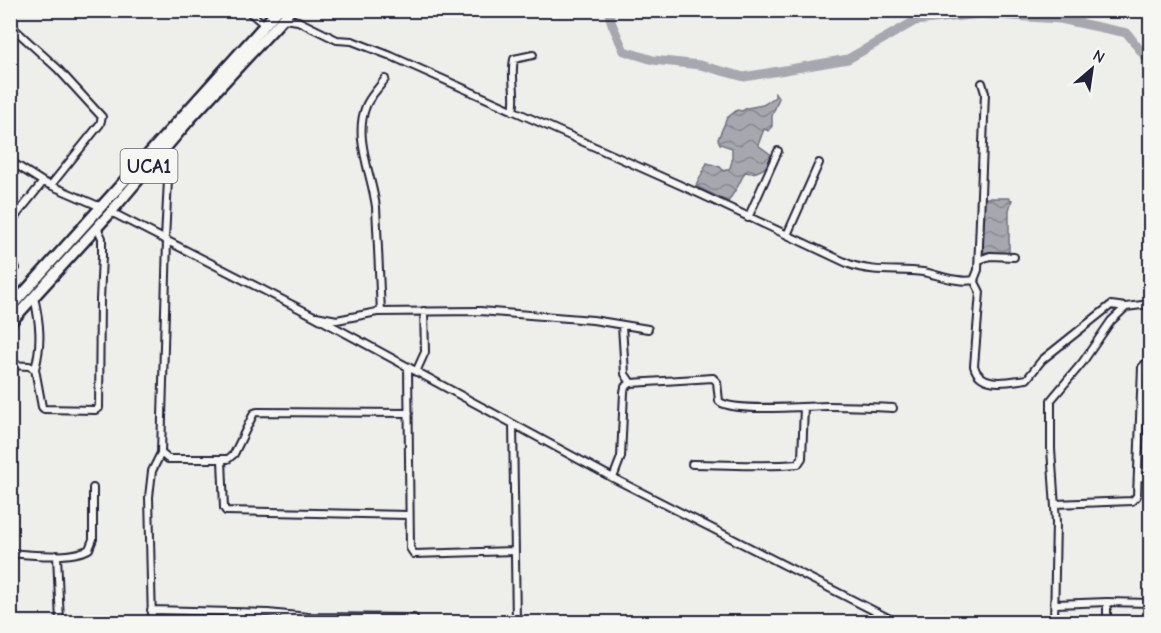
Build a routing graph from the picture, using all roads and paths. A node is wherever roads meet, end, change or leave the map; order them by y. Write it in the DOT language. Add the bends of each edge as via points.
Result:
graph roads {
  1 [pos="247,10"];
  2 [pos="291,10"];
  3 [pos="280,15"];
  4 [pos="10,25"];
  5 [pos="265,26"];
  6 [pos="533,55"];
  7 [pos="385,79"];
  8 [pos="982,83"];
  9 [pos="513,111"];
  10 [pos="778,151"];
  11 [pos="158,155"];
  12 [pos="10,161"];
  13 [pos="819,163"];
  14 [pos="43,182"];
  15 [pos="51,186"];
  16 [pos="101,207"];
  17 [pos="111,212"];
  18 [pos="748,218"];
  19 [pos="10,223"];
  20 [pos="97,227"];
  21 [pos="787,235"];
  22 [pos="166,239"];
  23 [pos="1014,257"];
  24 [pos="979,260"];
  25 [pos="16,268"];
  26 [pos="10,274"];
  27 [pos="974,280"];
  28 [pos="34,297"];
  29 [pos="1150,304"];
  30 [pos="1126,307"];
  31 [pos="10,308"];
  32 [pos="424,311"];
  33 [pos="381,312"];
  34 [pos="312,315"];
  35 [pos="10,323"];
  36 [pos="622,325"];
  37 [pos="648,329"];
  38 [pos="1150,362"];
  39 [pos="10,365"];
  40 [pos="408,368"];
  41 [pos="35,369"];
  42 [pos="416,372"];
  43 [pos="631,383"];
  44 [pos="804,407"];
  45 [pos="893,408"];
  46 [pos="410,413"];
  47 [pos="513,424"];
  48 [pos="161,453"];
  49 [pos="222,460"];
  50 [pos="692,464"];
  51 [pos="1139,477"];
  52 [pos="613,478"];
  53 [pos="1150,478"];
  54 [pos="93,488"];
  55 [pos="1055,504"];
  56 [pos="408,515"];
  57 [pos="514,551"];
  58 [pos="10,553"];
  59 [pos="57,555"];
  60 [pos="1107,602"];
  61 [pos="1150,603"];
  62 [pos="1056,604"];
  63 [pos="151,610"];
  64 [pos="226,613"];
  65 [pos="414,618"];
  66 [pos="883,620"];
  67 [pos="60,622"];
  68 [pos="152,622"];
  69 [pos="227,622"];
  70 [pos="516,622"];
  71 [pos="896,622"];
  72 [pos="1054,622"];
  73 [pos="1107,622"];
  1 -- 5 [label="street"];
  2 -- 3 [label="main road, UCA1"];
  3 -- 5 [label="main road, UCA1"];
  3 -- 9 [label="street" via="337,40 352,40"];
  3 -- 11 [label="main road, UCA1"];
  4 -- 15 [label="street" via="102,117"];
  5 -- 16 [label="main road, UCA1"];
  6 -- 9 [label="street" via="514,59"];
  7 -- 33 [label="street" via="367,104 361,141 374,190"];
  8 -- 24 [label="street" via="985,93"];
  9 -- 18 [label="street"];
  10 -- 18 [label="street"];
  11 -- 17 [label="main road, UCA1"];
  11 -- 22 [label="street" via="168,180"];
  12 -- 14 [label="street"];
  13 -- 21 [label="street"];
  14 -- 15 [label="street"];
  14 -- 19 [label="street"];
  15 -- 16 [label="street"];
  16 -- 31 [label="main road, UCA1"];
  17 -- 20 [label="main road, UCA1"];
  17 -- 22 [label="street"];
  18 -- 21 [label="street"];
  20 -- 28 [label="main road, UCA1"];
  20 -- 41 [label="street" via="102,238 99,408 44,409"];
  21 -- 27 [label="street" via="859,268"];
  22 -- 34 [label="street"];
  22 -- 48 [label="street"];
  23 -- 24 [label="street" via="990,256"];
  24 -- 27 [label="street"];
  25 -- 26 [label="street"];
  27 -- 30 [label="street" via="980,292 974,366 980,376 993,382 1027,379 1042,360 1111,305"];
  28 -- 35 [label="main road, UCA1"];
  28 -- 41 [label="street" via="41,328"];
  29 -- 30 [label="street"];
  30 -- 55 [label="street" via="1051,400"];
  32 -- 33 [label="street"];
  32 -- 36 [label="street" via="531,314"];
  32 -- 42 [label="street" via="425,352"];
  33 -- 34 [label="street" via="337,320"];
  34 -- 40 [label="street"];
  36 -- 37 [label="street"];
  36 -- 43 [label="street" via="625,374"];
  38 -- 51 [label="street" via="1142,367"];
  39 -- 41 [label="street"];
  40 -- 42 [label="street"];
  40 -- 46 [label="street"];
  42 -- 47 [label="street"];
  43 -- 44 [label="street" via="713,378 724,406"];
  43 -- 52 [label="street" via="624,392 621,458"];
  44 -- 45 [label="street"];
  44 -- 50 [label="street" via="802,458 798,464"];
  46 -- 49 [label="street" via="257,412 234,454"];
  46 -- 56 [label="street"];
  47 -- 52 [label="street"];
  47 -- 57 [label="street"];
  48 -- 49 [label="street" via="168,459"];
  48 -- 63 [label="street" via="152,471 149,498"];
  49 -- 56 [label="street" via="226,511"];
  51 -- 53 [label="street"];
  51 -- 55 [label="street" via="1138,492 1132,501"];
  52 -- 66 [label="street"];
  54 -- 59 [label="street" via="92,544 85,551"];
  55 -- 62 [label="street"];
  56 -- 57 [label="street" via="410,548 414,554"];
  57 -- 70 [label="street"];
  58 -- 59 [label="street"];
  59 -- 67 [label="street"];
  60 -- 61 [label="street"];
  60 -- 62 [label="street"];
  60 -- 73 [label="street"];
  62 -- 72 [label="street"];
  63 -- 64 [label="street"];
  63 -- 68 [label="street"];
  64 -- 65 [label="street"];
  64 -- 69 [label="street"];
  66 -- 71 [label="street"];
}
